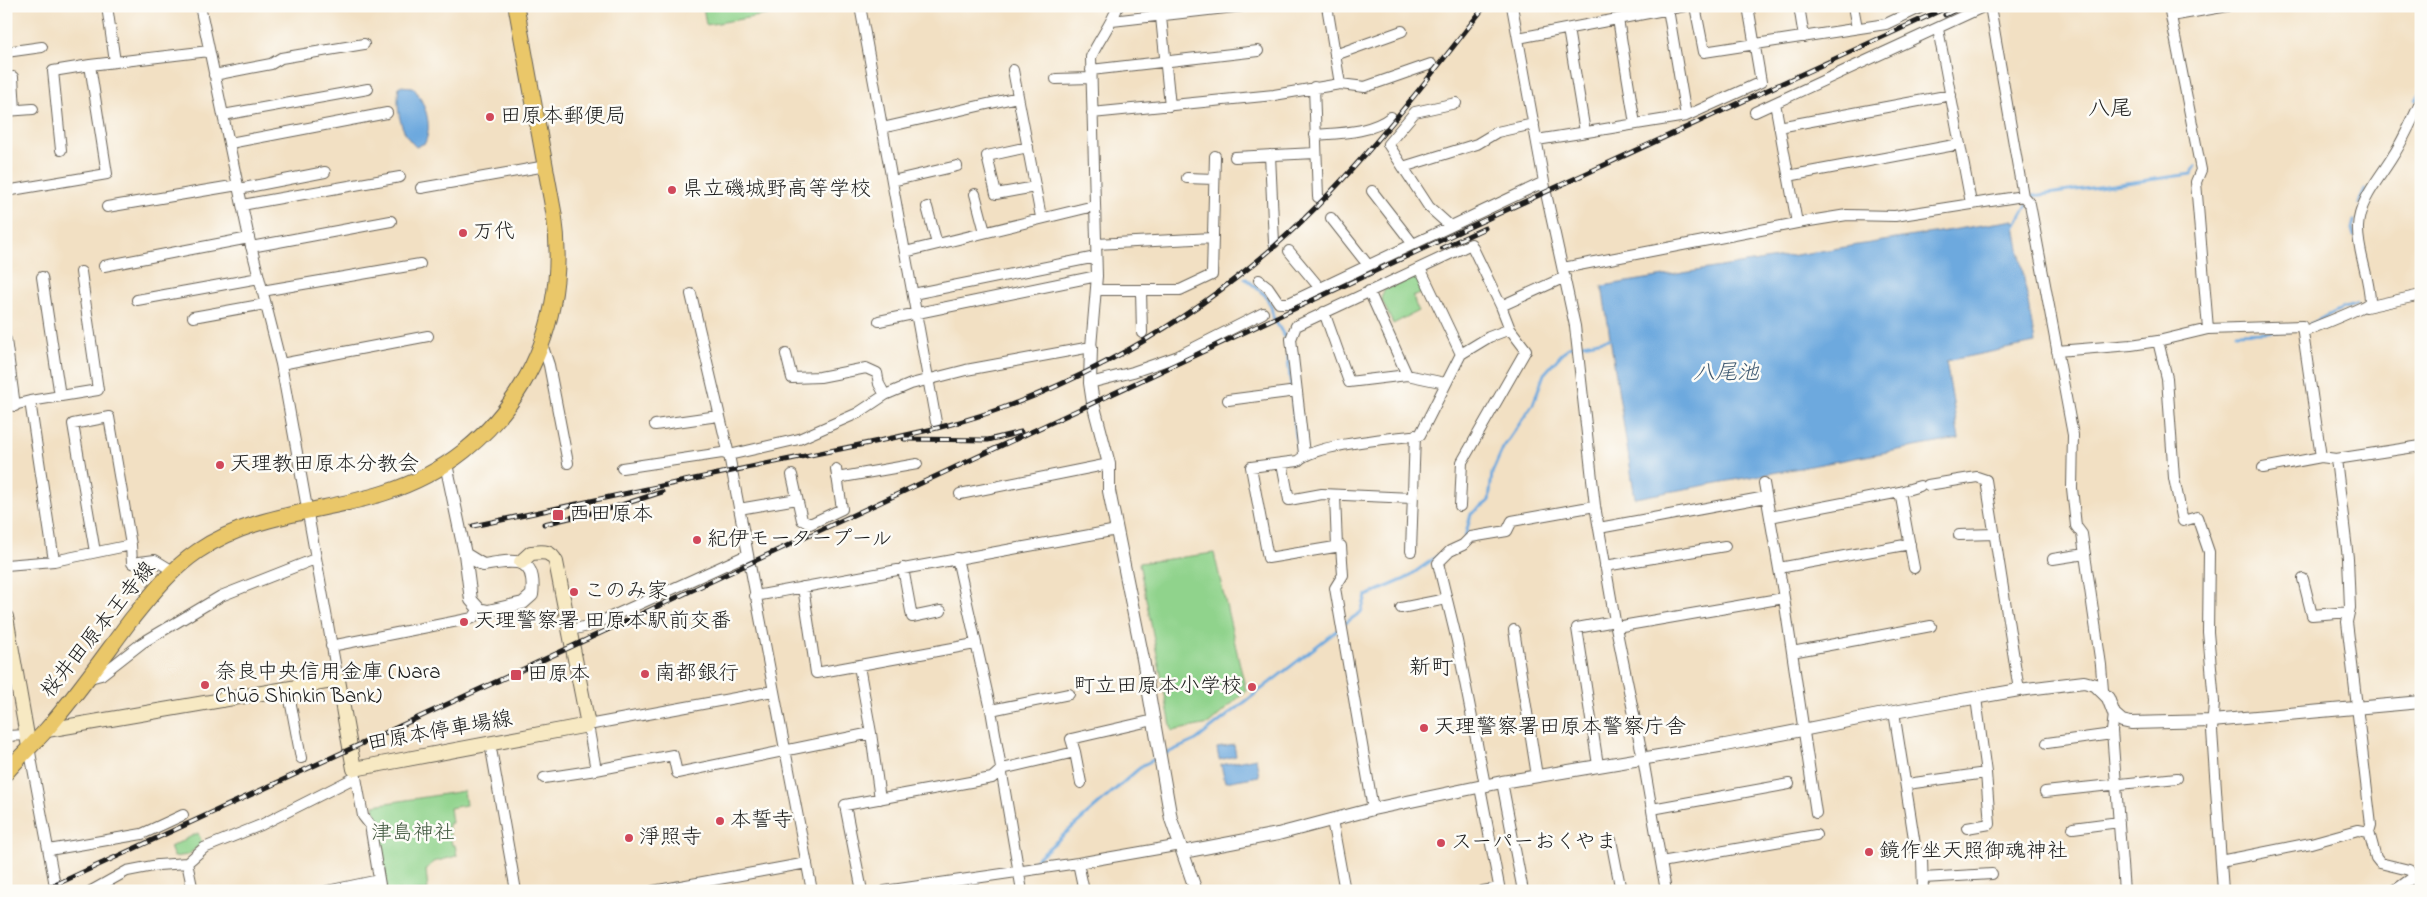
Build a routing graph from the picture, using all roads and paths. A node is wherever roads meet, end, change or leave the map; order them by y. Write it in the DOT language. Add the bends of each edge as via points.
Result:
graph roads {
  1 [pos="107,6"];
  2 [pos="200,6"];
  3 [pos="516,6"];
  4 [pos="860,6"];
  5 [pos="1118,6"];
  6 [pos="1243,6"];
  7 [pos="1327,6"];
  8 [pos="1512,6"];
  9 [pos="1685,6"];
  10 [pos="1695,6"];
  11 [pos="1748,6"];
  12 [pos="1799,6"];
  13 [pos="1853,6"];
  14 [pos="1924,6"];
  15 [pos="1985,6"];
  16 [pos="1990,6"];
  17 [pos="2228,6"];
  18 [pos="1217,7"];
  19 [pos="1668,9"];
  20 [pos="1908,10"];
  21 [pos="2170,11"];
  22 [pos="1161,16"];
  23 [pos="1618,19"];
  24 [pos="1112,21"];
  25 [pos="1857,28"];
  26 [pos="1568,29"];
  27 [pos="1938,29"];
  28 [pos="1402,31"];
  29 [pos="1804,36"];
  30 [pos="1518,38"];
  31 [pos="364,44"];
  32 [pos="1755,45"];
  33 [pos="42,48"];
  34 [pos="209,51"];
  35 [pos="1258,51"];
  36 [pos="6,52"];
  37 [pos="1335,55"];
  38 [pos="1166,61"];
  39 [pos="115,62"];
  40 [pos="1431,64"];
  41 [pos="90,65"];
  42 [pos="1013,70"];
  43 [pos="214,74"];
  44 [pos="1091,74"];
  45 [pos="13,77"];
  46 [pos="1056,79"];
  47 [pos="1340,84"];
  48 [pos="1314,87"];
  49 [pos="368,89"];
  50 [pos="1951,95"];
  51 [pos="1018,97"];
  52 [pos="2421,101"];
  53 [pos="1456,103"];
  54 [pos="1775,103"];
  55 [pos="1170,106"];
  56 [pos="33,108"];
  57 [pos="10,110"];
  58 [pos="1755,112"];
  59 [pos="387,113"];
  60 [pos="1092,114"];
  61 [pos="223,116"];
  62 [pos="1686,116"];
  63 [pos="1391,117"];
  64 [pos="1534,124"];
  65 [pos="1635,124"];
  66 [pos="1779,127"];
  67 [pos="882,128"];
  68 [pos="1585,132"];
  69 [pos="1316,135"];
  70 [pos="1537,140"];
  71 [pos="230,143"];
  72 [pos="1960,144"];
  73 [pos="1028,147"];
  74 [pos="61,150"];
  75 [pos="1316,153"];
  76 [pos="1270,155"];
  77 [pos="1214,156"];
  78 [pos="1235,157"];
  79 [pos="546,166"];
  80 [pos="957,166"];
  81 [pos="1403,167"];
  82 [pos="325,172"];
  83 [pos="1788,176"];
  84 [pos="400,177"];
  85 [pos="1187,178"];
  86 [pos="1214,179"];
  87 [pos="892,181"];
  88 [pos="1544,182"];
  89 [pos="238,187"];
  90 [pos="1035,187"];
  91 [pos="421,188"];
  92 [pos="6,191"];
  93 [pos="1372,191"];
  94 [pos="975,194"];
  95 [pos="6,195"];
  96 [pos="2023,196"];
  97 [pos="1318,197"];
  98 [pos="1971,203"];
  99 [pos="242,205"];
  100 [pos="1094,206"];
  101 [pos="6,207"];
  102 [pos="108,207"];
  103 [pos="927,207"];
  104 [pos="1041,217"];
  105 [pos="1331,218"];
  106 [pos="391,221"];
  107 [pos="1797,223"];
  108 [pos="1450,225"];
  109 [pos="985,232"];
  110 [pos="1213,238"];
  111 [pos="250,242"];
  112 [pos="1274,243"];
  113 [pos="937,244"];
  114 [pos="1096,244"];
  115 [pos="1414,244"];
  116 [pos="1289,251"];
  117 [pos="905,252"];
  118 [pos="1096,257"];
  119 [pos="420,264"];
  120 [pos="1368,265"];
  121 [pos="104,266"];
  122 [pos="1420,268"];
  123 [pos="81,272"];
  124 [pos="1564,273"];
  125 [pos="1097,276"];
  126 [pos="42,277"];
  127 [pos="259,278"];
  128 [pos="1258,280"];
  129 [pos="1319,287"];
  130 [pos="1096,290"];
  131 [pos="1141,290"];
  132 [pos="262,291"];
  133 [pos="1370,291"];
  134 [pos="691,294"];
  135 [pos="913,294"];
  136 [pos="2421,295"];
  137 [pos="137,300"];
  138 [pos="265,304"];
  139 [pos="1501,306"];
  140 [pos="2366,307"];
  141 [pos="916,312"];
  142 [pos="1324,312"];
  143 [pos="1263,314"];
  144 [pos="193,317"];
  145 [pos="879,320"];
  146 [pos="1510,329"];
  147 [pos="2208,329"];
  148 [pos="2303,332"];
  149 [pos="1142,334"];
  150 [pos="428,336"];
  151 [pos="6,340"];
  152 [pos="2158,341"];
  153 [pos="542,344"];
  154 [pos="1091,347"];
  155 [pos="2057,351"];
  156 [pos="786,354"];
  157 [pos="1461,354"];
  158 [pos="281,364"];
  159 [pos="1407,375"];
  160 [pos="928,379"];
  161 [pos="1090,383"];
  162 [pos="1445,384"];
  163 [pos="1293,392"];
  164 [pos="885,395"];
  165 [pos="60,396"];
  166 [pos="1228,400"];
  167 [pos="30,401"];
  168 [pos="11,407"];
  169 [pos="718,416"];
  170 [pos="936,422"];
  171 [pos="655,425"];
  172 [pos="1415,435"];
  173 [pos="2421,446"];
  174 [pos="1304,454"];
  175 [pos="729,455"];
  176 [pos="2321,457"];
  177 [pos="2336,459"];
  178 [pos="568,463"];
  179 [pos="1282,463"];
  180 [pos="446,464"];
  181 [pos="917,464"];
  182 [pos="1109,464"];
  183 [pos="622,468"];
  184 [pos="2263,468"];
  185 [pos="792,475"];
  186 [pos="1764,483"];
  187 [pos="1900,492"];
  188 [pos="960,494"];
  189 [pos="1334,495"];
  190 [pos="1766,497"];
  191 [pos="1412,498"];
  192 [pos="797,499"];
  193 [pos="1460,506"];
  194 [pos="1595,506"];
  195 [pos="739,509"];
  196 [pos="308,510"];
  197 [pos="1770,517"];
  198 [pos="1599,528"];
  199 [pos="1117,530"];
  200 [pos="1995,534"];
  201 [pos="1959,535"];
  202 [pos="1910,544"];
  203 [pos="131,545"];
  204 [pos="1726,546"];
  205 [pos="1337,547"];
  206 [pos="1411,551"];
  207 [pos="95,552"];
  208 [pos="465,554"];
  209 [pos="2085,554"];
  210 [pos="747,555"];
  211 [pos="957,558"];
  212 [pos="314,559"];
  213 [pos="2053,559"];
  214 [pos="54,561"];
  215 [pos="521,562"];
  216 [pos="6,565"];
  217 [pos="1605,566"];
  218 [pos="903,568"];
  219 [pos="1779,568"];
  220 [pos="1914,568"];
  221 [pos="173,571"];
  222 [pos="2303,579"];
  223 [pos="803,587"];
  224 [pos="755,596"];
  225 [pos="1784,598"];
  226 [pos="1446,599"];
  227 [pos="1401,608"];
  228 [pos="479,609"];
  229 [pos="941,611"];
  230 [pos="2349,612"];
  231 [pos="6,618"];
  232 [pos="1615,624"];
  233 [pos="1932,626"];
  234 [pos="570,630"];
  235 [pos="1514,630"];
  236 [pos="975,644"];
  237 [pos="331,646"];
  238 [pos="1792,652"];
  239 [pos="859,666"];
  240 [pos="85,679"];
  241 [pos="338,680"];
  242 [pos="288,688"];
  243 [pos="2019,690"];
  244 [pos="2102,691"];
  245 [pos="773,692"];
  246 [pos="1068,694"];
  247 [pos="1976,698"];
  248 [pos="2421,702"];
  249 [pos="2356,708"];
  250 [pos="991,710"];
  251 [pos="1894,712"];
  252 [pos="2114,714"];
  253 [pos="1154,720"];
  254 [pos="2212,721"];
  255 [pos="588,725"];
  256 [pos="47,730"];
  257 [pos="1804,730"];
  258 [pos="871,733"];
  259 [pos="2112,734"];
  260 [pos="6,736"];
  261 [pos="28,741"];
  262 [pos="490,743"];
  263 [pos="2047,743"];
  264 [pos="786,750"];
  265 [pos="1076,752"];
  266 [pos="301,758"];
  267 [pos="1643,759"];
  268 [pos="1598,765"];
  269 [pos="1002,769"];
  270 [pos="596,770"];
  271 [pos="6,773"];
  272 [pos="355,773"];
  273 [pos="1986,773"];
  274 [pos="1537,776"];
  275 [pos="544,778"];
  276 [pos="2177,778"];
  277 [pos="1502,782"];
  278 [pos="1081,783"];
  279 [pos="2116,783"];
  280 [pos="1790,784"];
  281 [pos="1907,784"];
  282 [pos="1482,786"];
  283 [pos="2045,792"];
  284 [pos="880,799"];
  285 [pos="1652,808"];
  286 [pos="1373,809"];
  287 [pos="1816,813"];
  288 [pos="183,816"];
  289 [pos="1332,820"];
  290 [pos="2119,822"];
  291 [pos="1967,828"];
  292 [pos="2073,828"];
  293 [pos="2369,832"];
  294 [pos="1816,835"];
  295 [pos="1611,840"];
  296 [pos="1182,848"];
  297 [pos="49,850"];
  298 [pos="2221,861"];
  299 [pos="1661,862"];
  300 [pos="187,863"];
  301 [pos="807,863"];
  302 [pos="1078,863"];
  303 [pos="1022,871"];
  304 [pos="1992,874"];
  305 [pos="1923,878"];
  306 [pos="2418,881"];
  307 [pos="380,886"];
  308 [pos="1499,889"];
  309 [pos="657,890"];
  310 [pos="56,891"];
  311 [pos="91,891"];
  312 [pos="193,891"];
  313 [pos="327,891"];
  314 [pos="516,891"];
  315 [pos="812,891"];
  316 [pos="862,891"];
  317 [pos="885,891"];
  318 [pos="1022,891"];
  319 [pos="1084,891"];
  320 [pos="1196,891"];
  321 [pos="1345,891"];
  322 [pos="1483,891"];
  323 [pos="1523,891"];
  324 [pos="1621,891"];
  325 [pos="1666,891"];
  326 [pos="1923,891"];
  327 [pos="2124,891"];
  328 [pos="2223,891"];
  329 [pos="2394,891"];
  1 -- 39 [label="street"];
  2 -- 34 [label="street"];
  3 -- 79 [label="main road, 桜井田原本王寺線"];
  4 -- 67 [label="street"];
  5 -- 24 [label="street"];
  6 -- 18 [label="street"];
  7 -- 37 [label="street"];
  8 -- 30 [label="street"];
  9 -- 19 [label="street"];
  10 -- 32 [label="street" via="1704,52"];
  11 -- 32 [label="street"];
  12 -- 29 [label="street"];
  13 -- 25 [label="street"];
  14 -- 20 [label="street"];
  15 -- 27 [label="street"];
  16 -- 96 [label="street"];
  17 -- 21 [label="street"];
  18 -- 22 [label="street"];
  19 -- 23 [label="street"];
  19 -- 62 [label="street"];
  20 -- 25 [label="street" via="1886,24"];
  21 -- 147 [label="street" via="2201,170 2196,182"];
  22 -- 24 [label="street"];
  22 -- 38 [label="street"];
  23 -- 26 [label="street"];
  23 -- 65 [label="street"];
  24 -- 44 [label="street" via="1098,40 1091,57"];
  25 -- 29 [label="street"];
  26 -- 30 [label="street"];
  26 -- 68 [label="street"];
  27 -- 50 [label="street"];
  27 -- 54 [label="street"];
  28 -- 37 [label="street"];
  29 -- 32 [label="street"];
  30 -- 64 [label="street"];
  31 -- 43 [label="street" via="281,58 271,64"];
  32 -- 62 [label="street" via="1761,82"];
  33 -- 36 [label="street"];
  34 -- 39 [label="street"];
  34 -- 43 [label="street"];
  35 -- 38 [label="street"];
  37 -- 47 [label="street"];
  38 -- 44 [label="street"];
  38 -- 55 [label="street"];
  39 -- 41 [label="street"];
  40 -- 47 [label="street" via="1365,86"];
  41 -- 74 [label="street" via="53,70"];
  41 -- 92 [label="street" via="107,174"];
  42 -- 51 [label="street"];
  43 -- 61 [label="street"];
  44 -- 46 [label="street"];
  44 -- 60 [label="street"];
  45 -- 57 [label="street"];
  47 -- 48 [label="street"];
  48 -- 55 [label="street" via="1274,95"];
  48 -- 69 [label="street"];
  49 -- 61 [label="street"];
  50 -- 66 [label="street"];
  50 -- 72 [label="street"];
  51 -- 67 [label="street"];
  51 -- 73 [label="street"];
  52 -- 140 [label="street" via="2360,214 2358,237 2370,291 2370,302"];
  53 -- 81 [label="street" via="1415,112 1388,144"];
  54 -- 58 [label="street"];
  54 -- 66 [label="street"];
  55 -- 60 [label="street"];
  56 -- 57 [label="street"];
  59 -- 71 [label="street"];
  60 -- 100 [label="street"];
  61 -- 71 [label="street"];
  62 -- 65 [label="street"];
  63 -- 69 [label="street" via="1382,124 1349,132"];
  64 -- 70 [label="street"];
  64 -- 81 [label="street" via="1497,132 1477,144"];
  65 -- 68 [label="street"];
  66 -- 83 [label="street"];
  67 -- 87 [label="street"];
  68 -- 70 [label="street"];
  69 -- 75 [label="street"];
  70 -- 88 [label="street"];
  71 -- 89 [label="street"];
  72 -- 83 [label="street"];
  72 -- 98 [label="street"];
  73 -- 90 [label="street"];
  73 -- 90 [label="street" via="987,156 996,194"];
  75 -- 76 [label="street"];
  75 -- 97 [label="street"];
  76 -- 78 [label="street"];
  76 -- 112 [label="street"];
  77 -- 86 [label="street"];
  79 -- 91 [label="street"];
  79 -- 153 [label="main road, 桜井田原本王寺線" via="558,239 558,274 551,318"];
  80 -- 87 [label="street"];
  81 -- 108 [label="street" via="1430,207"];
  82 -- 89 [label="street"];
  83 -- 107 [label="street"];
  84 -- 99 [label="street"];
  85 -- 86 [label="street"];
  86 -- 110 [label="street"];
  87 -- 117 [label="street"];
  88 -- 108 [label="street"];
  88 -- 124 [label="street"];
  89 -- 99 [label="street"];
  89 -- 102 [label="street"];
  90 -- 104 [label="street"];
  93 -- 115 [label="street"];
  94 -- 109 [label="street"];
  95 -- 101 [label="street"];
  96 -- 98 [label="street"];
  96 -- 155 [label="street" via="2030,204"];
  98 -- 107 [label="street" via="1895,216 1847,215"];
  99 -- 111 [label="street"];
  100 -- 104 [label="street"];
  100 -- 114 [label="street"];
  103 -- 113 [label="street"];
  104 -- 109 [label="street"];
  105 -- 120 [label="street"];
  106 -- 111 [label="street"];
  107 -- 124 [label="street"];
  108 -- 115 [label="street"];
  109 -- 113 [label="street"];
  110 -- 114 [label="street"];
  110 -- 131 [label="street" via="1212,276 1180,290"];
  111 -- 121 [label="street"];
  111 -- 127 [label="street"];
  113 -- 117 [label="street"];
  114 -- 118 [label="street"];
  115 -- 120 [label="street"];
  116 -- 129 [label="street"];
  117 -- 135 [label="street"];
  118 -- 125 [label="street"];
  118 -- 135 [label="street"];
  119 -- 132 [label="street"];
  120 -- 129 [label="street"];
  122 -- 133 [label="street"];
  122 -- 139 [label="street" via="1471,244"];
  122 -- 157 [label="street"];
  123 -- 165 [label="street" via="98,390"];
  124 -- 139 [label="street"];
  124 -- 194 [label="street" via="1575,326"];
  125 -- 130 [label="street"];
  125 -- 141 [label="street"];
  126 -- 165 [label="street"];
  127 -- 132 [label="street"];
  127 -- 137 [label="street"];
  128 -- 129 [label="street" via="1268,287 1279,303 1289,303"];
  130 -- 131 [label="street"];
  130 -- 154 [label="street"];
  131 -- 149 [label="street"];
  132 -- 138 [label="street"];
  133 -- 142 [label="street"];
  133 -- 159 [label="street"];
  134 -- 169 [label="street"];
  135 -- 141 [label="street"];
  136 -- 140 [label="street"];
  138 -- 144 [label="street"];
  138 -- 158 [label="street"];
  139 -- 146 [label="street"];
  140 -- 148 [label="street"];
  141 -- 145 [label="street"];
  141 -- 160 [label="street"];
  142 -- 159 [label="street" via="1349,382"];
  142 -- 163 [label="street" via="1296,326 1292,339"];
  143 -- 161 [label="street" via="1176,357"];
  146 -- 157 [label="street"];
  146 -- 193 [label="street" via="1526,350 1462,462"];
  147 -- 148 [label="street" via="2302,326"];
  147 -- 152 [label="street"];
  148 -- 176 [label="street"];
  150 -- 158 [label="street"];
  151 -- 168 [label="street"];
  152 -- 155 [label="street"];
  152 -- 254 [label="street" via="2167,378 2174,478 2183,521 2197,517 2209,552"];
  153 -- 178 [label="street"];
  153 -- 180 [label="main road, 桜井田原本王寺線" via="529,374 497,420"];
  154 -- 160 [label="street"];
  154 -- 161 [label="street"];
  155 -- 209 [label="street" via="2073,435 2072,488 2076,526 2082,534"];
  156 -- 164 [label="street" via="792,378 820,377 866,368 877,373"];
  157 -- 162 [label="street"];
  158 -- 196 [label="street"];
  159 -- 162 [label="street"];
  160 -- 164 [label="street"];
  160 -- 170 [label="street"];
  161 -- 182 [label="street"];
  162 -- 172 [label="street" via="1420,435"];
  163 -- 166 [label="street"];
  163 -- 174 [label="street"];
  164 -- 175 [label="street" via="858,412 799,439"];
  165 -- 167 [label="street"];
  167 -- 168 [label="street"];
  167 -- 214 [label="street"];
  169 -- 171 [label="street"];
  169 -- 175 [label="street"];
  172 -- 174 [label="street"];
  172 -- 191 [label="street"];
  173 -- 177 [label="street"];
  174 -- 179 [label="street" via="1298,461"];
  175 -- 183 [label="street"];
  175 -- 195 [label="street"];
  176 -- 177 [label="street"];
  176 -- 184 [label="street"];
  177 -- 230 [label="street" via="2348,558"];
  179 -- 189 [label="street" via="1289,500"];
  179 -- 205 [label="street" via="1251,467 1268,558"];
  180 -- 196 [label="main road, 桜井田原本王寺線" via="408,485 381,494"];
  180 -- 208 [label="street"];
  181 -- 192 [label="street" via="836,473 842,508 810,524 802,520"];
  182 -- 188 [label="street"];
  182 -- 199 [label="street" via="1109,491"];
  185 -- 192 [label="street"];
  186 -- 190 [label="street"];
  187 -- 197 [label="street"];
  187 -- 200 [label="street" via="1977,477 1986,480"];
  187 -- 202 [label="street"];
  189 -- 191 [label="street"];
  189 -- 205 [label="street"];
  190 -- 197 [label="street"];
  190 -- 198 [label="street"];
  191 -- 206 [label="street"];
  192 -- 195 [label="street"];
  194 -- 198 [label="street"];
  194 -- 226 [label="street" via="1512,521 1507,531 1471,537 1438,563"];
  195 -- 210 [label="street"];
  196 -- 212 [label="street"];
  196 -- 221 [label="main road, 桜井田原本王寺線" via="247,525 219,538"];
  197 -- 219 [label="street"];
  198 -- 217 [label="street"];
  199 -- 211 [label="street"];
  199 -- 253 [label="street"];
  200 -- 201 [label="street"];
  200 -- 243 [label="street"];
  202 -- 219 [label="street"];
  202 -- 220 [label="street"];
  203 -- 207 [label="street"];
  203 -- 207 [label="street" via="109,416 74,424"];
  203 -- 221 [label="street" via="132,563 155,560"];
  204 -- 217 [label="street"];
  205 -- 286 [label="street" via="1341,546 1343,575 1335,588"];
  207 -- 214 [label="street"];
  208 -- 215 [label="street" via="482,565"];
  208 -- 228 [label="street" via="471,600"];
  209 -- 213 [label="street"];
  209 -- 244 [label="street"];
  210 -- 224 [label="street"];
  210 -- 234 [label="street" via="593,625"];
  211 -- 218 [label="street"];
  211 -- 236 [label="street"];
  212 -- 237 [label="street"];
  212 -- 240 [label="street" via="221,596 142,643 101,676"];
  214 -- 216 [label="street"];
  215 -- 228 [label="street" via="531,574 532,595 528,600 488,610"];
  215 -- 234 [label="main road" via="531,553 547,551 552,554"];
  217 -- 232 [label="street"];
  218 -- 223 [label="street"];
  218 -- 229 [label="street" via="912,616"];
  219 -- 225 [label="street"];
  221 -- 240 [label="main road, 桜井田原本王寺線"];
  222 -- 230 [label="street" via="2312,615"];
  223 -- 224 [label="street"];
  223 -- 239 [label="street" via="816,674"];
  224 -- 245 [label="street"];
  225 -- 232 [label="street"];
  225 -- 238 [label="street"];
  226 -- 227 [label="street"];
  226 -- 282 [label="street" via="1457,641"];
  228 -- 237 [label="street" via="473,618"];
  230 -- 249 [label="street" via="2347,622"];
  231 -- 261 [label="main road"];
  232 -- 267 [label="street"];
  232 -- 268 [label="street" via="1577,628"];
  233 -- 238 [label="street"];
  234 -- 255 [label="main road"];
  235 -- 274 [label="street"];
  236 -- 239 [label="street"];
  236 -- 250 [label="street"];
  237 -- 241 [label="street"];
  238 -- 257 [label="street"];
  239 -- 258 [label="street"];
  240 -- 256 [label="main road, 桜井田原本王寺線"];
  241 -- 242 [label="main road"];
  241 -- 272 [label="main road, 田原本停車場線"];
  242 -- 256 [label="main road"];
  242 -- 266 [label="street"];
  243 -- 244 [label="street" via="2084,682"];
  243 -- 247 [label="street"];
  244 -- 252 [label="street"];
  245 -- 255 [label="street"];
  245 -- 264 [label="street"];
  246 -- 250 [label="street"];
  247 -- 251 [label="street"];
  247 -- 273 [label="street"];
  248 -- 249 [label="street"];
  249 -- 254 [label="street"];
  249 -- 293 [label="street" via="2371,825"];
  250 -- 269 [label="street"];
  251 -- 257 [label="street"];
  251 -- 281 [label="street"];
  252 -- 254 [label="street" via="2130,723"];
  252 -- 259 [label="street"];
  253 -- 265 [label="street" via="1071,738"];
  253 -- 296 [label="street" via="1171,819"];
  254 -- 298 [label="street"];
  255 -- 262 [label="main road, 田原本停車場線"];
  255 -- 270 [label="street"];
  256 -- 261 [label="main road, 桜井田原本王寺線"];
  257 -- 267 [label="street"];
  257 -- 287 [label="street"];
  258 -- 264 [label="street"];
  258 -- 284 [label="street"];
  259 -- 263 [label="street"];
  259 -- 279 [label="street"];
  260 -- 261 [label="street"];
  261 -- 271 [label="main road, 桜井田原本王寺線"];
  261 -- 297 [label="street"];
  262 -- 272 [label="main road, 田原本停車場線"];
  262 -- 314 [label="street"];
  264 -- 270 [label="street" via="677,773 673,755"];
  264 -- 301 [label="street"];
  265 -- 269 [label="street"];
  265 -- 278 [label="street"];
  267 -- 268 [label="street"];
  267 -- 285 [label="street"];
  268 -- 274 [label="street"];
  269 -- 284 [label="street" via="992,778"];
  269 -- 303 [label="street"];
  270 -- 275 [label="street"];
  272 -- 300 [label="street" via="261,825 204,848"];
  272 -- 307 [label="street" via="363,816 370,826"];
  273 -- 281 [label="street"];
  273 -- 291 [label="street" via="1990,824"];
  274 -- 277 [label="street"];
  276 -- 279 [label="street"];
  277 -- 282 [label="street"];
  277 -- 323 [label="street"];
  279 -- 283 [label="street"];
  279 -- 290 [label="street"];
  280 -- 285 [label="street"];
  281 -- 305 [label="street"];
  282 -- 286 [label="street"];
  282 -- 308 [label="street"];
  284 -- 316 [label="street" via="846,805"];
  285 -- 299 [label="street"];
  286 -- 289 [label="street"];
  288 -- 297 [label="street" via="142,834"];
  289 -- 296 [label="street" via="1278,834"];
  289 -- 321 [label="street"];
  290 -- 292 [label="street"];
  290 -- 327 [label="street"];
  293 -- 298 [label="street" via="2358,830"];
  293 -- 306 [label="street" via="2380,863 2409,870"];
  294 -- 299 [label="street"];
  295 -- 324 [label="street"];
  296 -- 302 [label="street"];
  296 -- 320 [label="street"];
  297 -- 310 [label="street"];
  298 -- 328 [label="street"];
  299 -- 325 [label="street"];
  300 -- 311 [label="street" via="158,864 127,871"];
  300 -- 312 [label="street"];
  301 -- 309 [label="street"];
  301 -- 315 [label="street"];
  302 -- 303 [label="street"];
  302 -- 319 [label="street"];
  303 -- 317 [label="street"];
  303 -- 318 [label="street"];
  304 -- 305 [label="street"];
  305 -- 326 [label="street"];
  306 -- 329 [label="street"];
  307 -- 313 [label="street"];
  308 -- 322 [label="street"];
}
